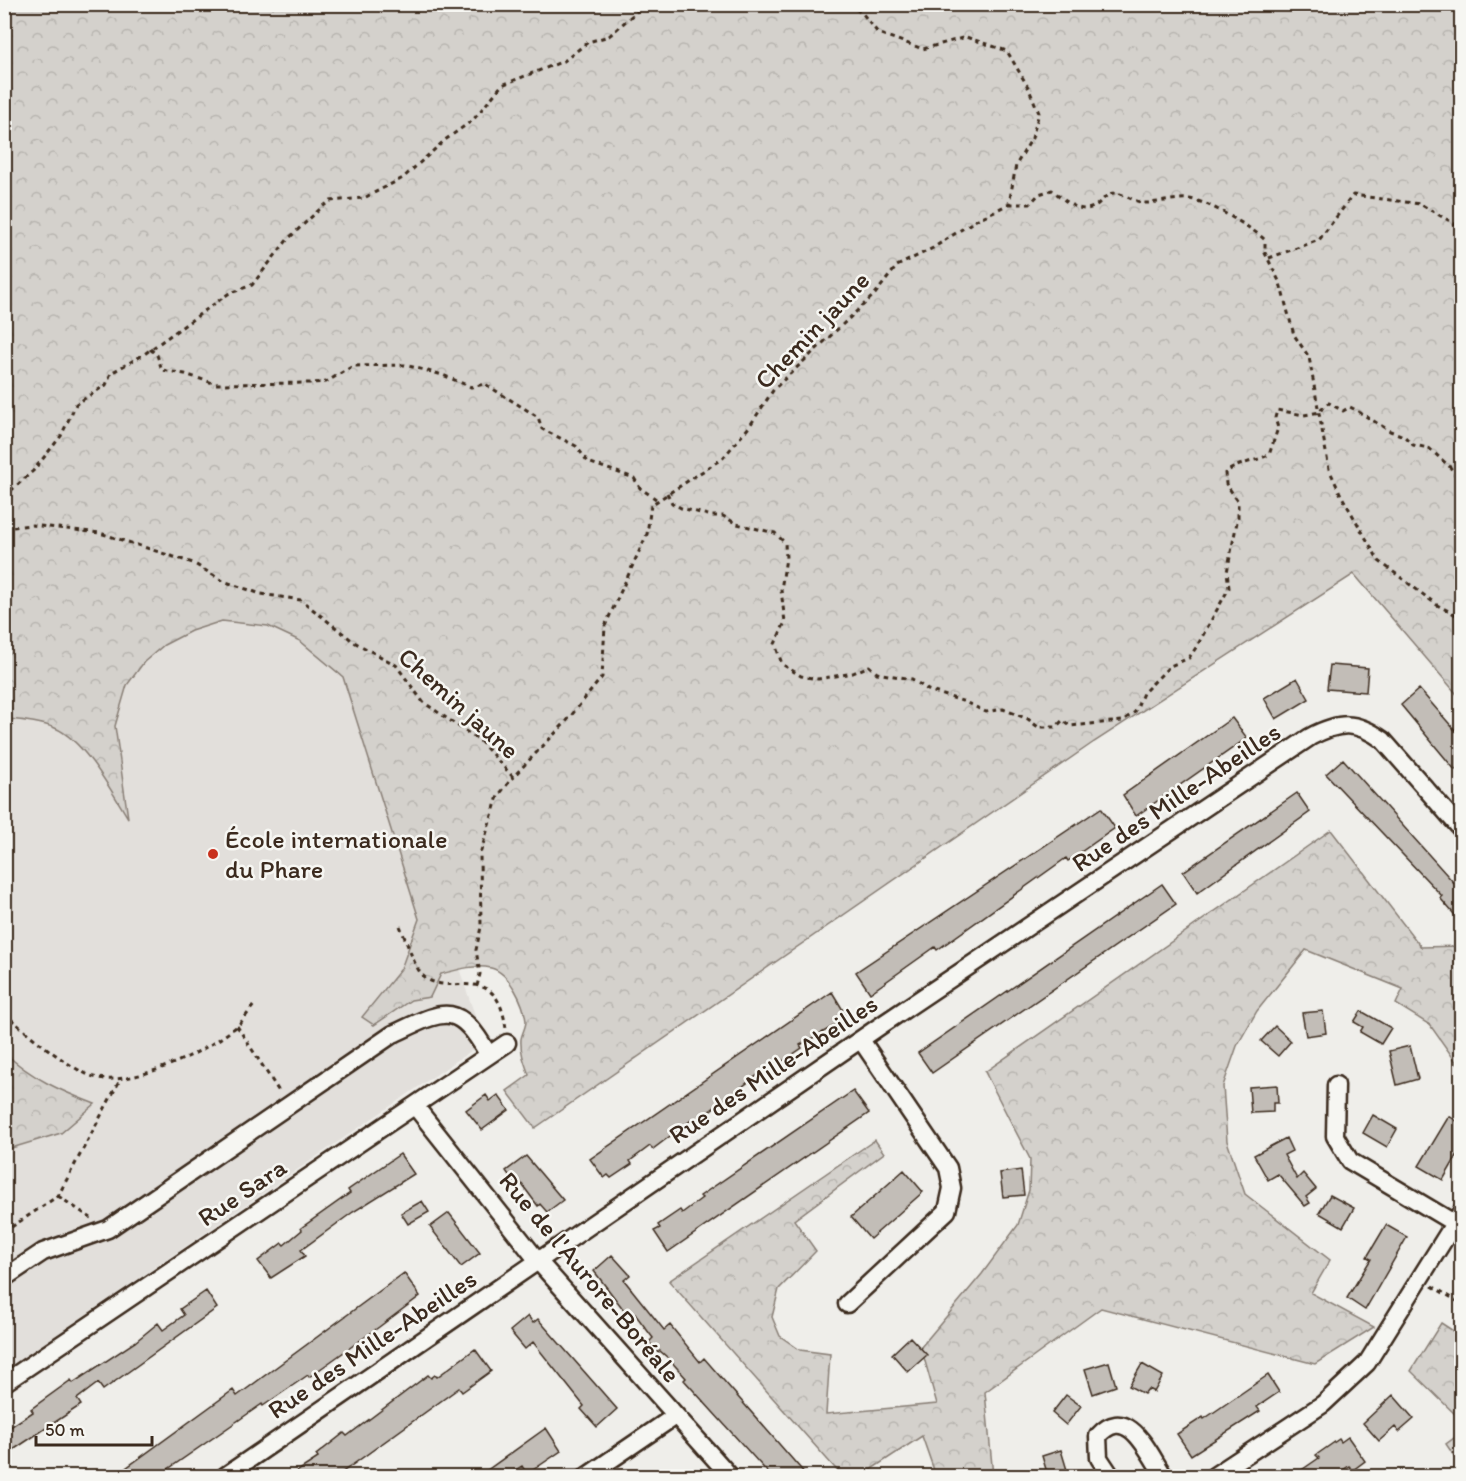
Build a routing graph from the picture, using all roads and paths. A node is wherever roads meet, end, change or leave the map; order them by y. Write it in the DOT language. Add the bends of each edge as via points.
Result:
graph roads {
  1 [pos="645,4"];
  2 [pos="823,4"];
  3 [pos="1009,204"];
  4 [pos="1461,228"];
  5 [pos="1269,258"];
  6 [pos="150,349"];
  7 [pos="1320,412"];
  8 [pos="1461,485"];
  9 [pos="667,493"];
  10 [pos="4,497"];
  11 [pos="657,500"];
  12 [pos="4,528"];
  13 [pos="1461,618"];
  14 [pos="513,777"];
  15 [pos="1461,830"];
  16 [pos="400,926"];
  17 [pos="477,986"];
  18 [pos="254,1005"];
  19 [pos="4,1014"];
  20 [pos="237,1026"];
  21 [pos="861,1040"];
  22 [pos="507,1043"];
  23 [pos="488,1054"];
  24 [pos="120,1080"];
  25 [pos="1336,1085"];
  26 [pos="287,1105"];
  27 [pos="415,1106"];
  28 [pos="58,1196"];
  29 [pos="1458,1217"];
  30 [pos="108,1229"];
  31 [pos="4,1232"];
  32 [pos="538,1261"];
  33 [pos="4,1278"];
  34 [pos="1420,1279"];
  35 [pos="847,1304"];
  36 [pos="1461,1304"];
  37 [pos="4,1383"];
  38 [pos="675,1416"];
  39 [pos="225,1476"];
  40 [pos="587,1476"];
  41 [pos="730,1476"];
  42 [pos="1111,1476"];
  43 [pos="1164,1476"];
  44 [pos="1214,1476"];
  1 -- 6 [label="path" via="609,36 588,42 564,61 502,85 473,120 403,178 364,198 330,201 288,239 252,285 228,294"];
  2 -- 3 [label="path" via="833,8 850,5 878,33 923,49 966,37 1007,51 1039,113 1032,138 1016,165"];
  3 -- 5 [label="path, Chemin jaune" via="1030,204 1039,195 1053,190 1076,208 1086,210 1115,193 1144,203 1190,198 1254,229 1265,240"];
  3 -- 9 [label="path, Chemin jaune" via="897,266 875,294 774,389 723,458"];
  4 -- 5 [label="path" via="1420,204 1353,195 1319,240"];
  5 -- 7 [label="path" via="1294,335 1309,357"];
  6 -- 10 [label="path" via="111,373 106,385 76,404 61,436 33,471"];
  6 -- 11 [label="path" via="162,370 216,384 326,382 353,366 368,365 405,365 471,387 485,384 538,417 542,429 576,446 588,462 634,478 640,488"];
  7 -- 8 [label="path" via="1329,403 1343,411 1354,409 1413,445 1429,448 1450,467"];
  7 -- 9 [label="path" via="1304,415 1277,410 1278,428 1269,455 1248,464 1236,464 1226,473 1226,484 1238,501 1227,572 1229,588 1188,658 1156,678 1143,693 1135,712 1122,721 1109,723 1070,726 1063,720 1056,727 1038,727 1003,709 986,712 928,690 912,679 877,673 869,666 818,679 801,676 782,664 776,644 785,622 785,543 775,533 737,524 723,516 681,508 672,503"];
  7 -- 13 [label="path" via="1329,469 1379,561 1437,605"];
  9 -- 11 [label="path, Chemin jaune"];
  11 -- 14 [label="path, Chemin jaune" via="651,505 647,534 605,626 602,677"];
  12 -- 14 [label="path, Chemin jaune" via="32,525 100,533 193,563 223,581 261,594 301,600 354,642 396,665 423,702 480,741"];
  14 -- 17 [label="path" via="498,795 480,854"];
  15 -- 21 [label="street, Rue des Mille-Abeilles" via="1383,740 1359,726 1343,724 1310,737"];
  16 -- 17 [label="path" via="422,976 435,982"];
  17 -- 22 [label="path" via="495,996 503,1010"];
  18 -- 20 [label="path"];
  19 -- 24 [label="path" via="64,1060 96,1078"];
  20 -- 24 [label="path" via="201,1049 152,1071"];
  20 -- 26 [label="path"];
  21 -- 32 [label="street, Rue des Mille-Abeilles"];
  21 -- 35 [label="street" via="948,1168 952,1188 947,1211"];
  22 -- 23 [label="street, Rue Sara"];
  23 -- 26 [label="street" via="475,1030 463,1019 448,1014 430,1017 393,1034"];
  23 -- 27 [label="street, Rue Sara"];
  24 -- 28 [label="path"];
  25 -- 29 [label="street" via="1335,1136 1350,1161"];
  26 -- 30 [label="street"];
  27 -- 32 [label="street, Rue de l'Aurore-Boréale"];
  27 -- 37 [label="street, Rue Sara"];
  28 -- 30 [label="path"];
  28 -- 31 [label="path"];
  29 -- 34 [label="street"];
  30 -- 33 [label="street" via="43,1252"];
  32 -- 38 [label="street, Rue de l'Aurore-Boréale"];
  32 -- 39 [label="street, Rue des Mille-Abeilles"];
  34 -- 36 [label="path"];
  34 -- 44 [label="street" via="1367,1363 1352,1379 1323,1404"];
  38 -- 40 [label="street"];
  38 -- 41 [label="street, Rue de l'Aurore-Boréale"];
  42 -- 43 [label="street" via="1099,1458 1098,1436 1112,1424 1120,1423 1130,1428"];
}
